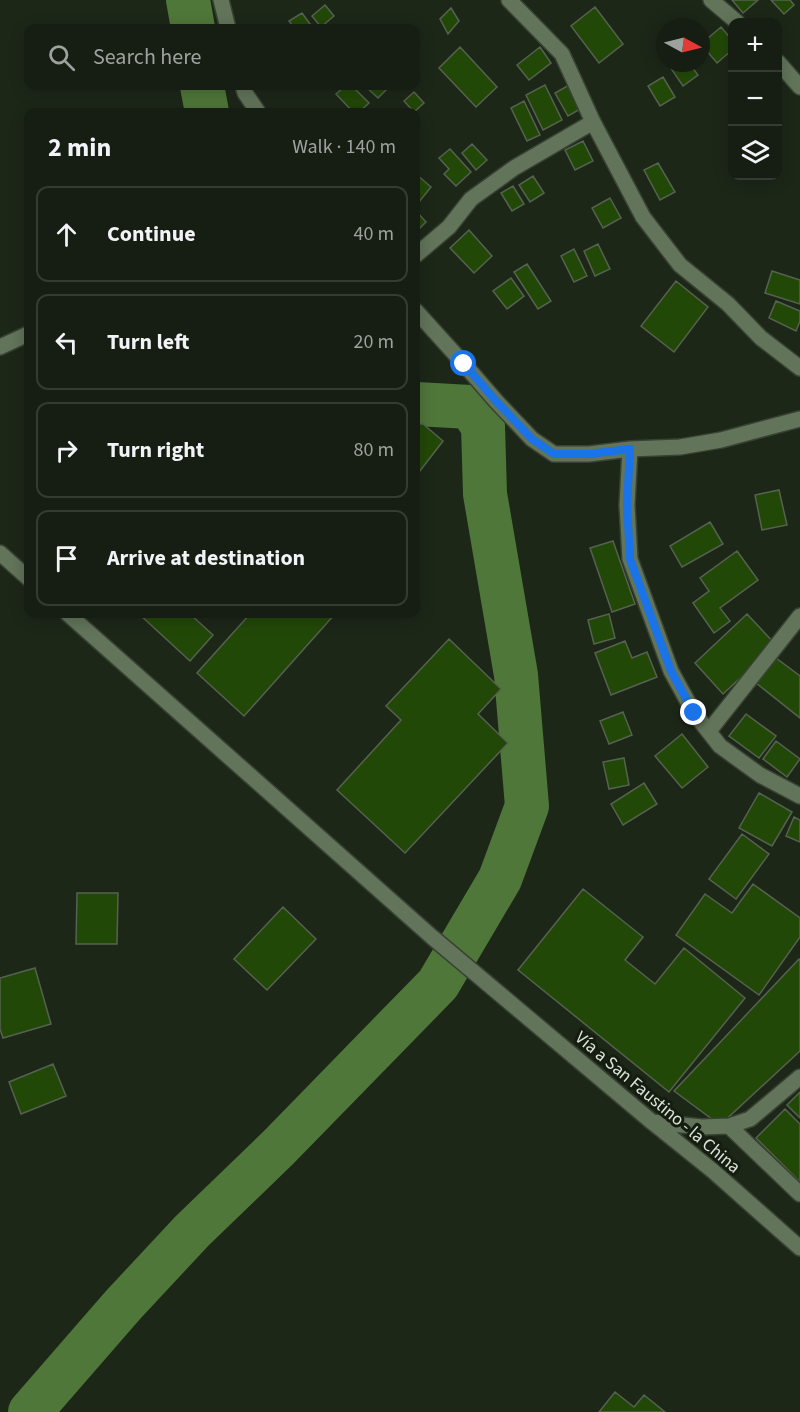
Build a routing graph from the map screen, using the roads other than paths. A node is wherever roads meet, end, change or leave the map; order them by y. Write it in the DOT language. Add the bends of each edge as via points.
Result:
graph roads {
  1 [pos="221,0"];
  2 [pos="509,0"];
  3 [pos="711,0"];
  4 [pos="732,18"];
  5 [pos="227,24"];
  6 [pos="782,67"];
  7 [pos="800,87"];
  8 [pos="244,90"];
  9 [pos="255,108"];
  10 [pos="593,122"];
  11 [pos="420,252"];
  12 [pos="420,315"];
  13 [pos="24,336"];
  14 [pos="0,348"];
  15 [pos="800,368"];
  16 [pos="800,419"];
  17 [pos="630,449"];
  18 [pos="0,553"];
  19 [pos="24,574"];
  20 [pos="800,616"];
  21 [pos="73,618"];
  22 [pos="709,732"];
  23 [pos="800,796"];
  24 [pos="800,1077"];
  25 [pos="651,1122"];
  26 [pos="729,1126"];
  27 [pos="800,1194"];
  28 [pos="800,1248"];
  1 -- 5 [label="street"];
  2 -- 10 [label="street" via="562,54"];
  3 -- 4 [label="street"];
  6 -- 7 [label="street"];
  8 -- 9 [label="street"];
  10 -- 11 [label="street" via="514,168 471,199 449,227"];
  10 -- 15 [label="street" via="643,217 680,265"];
  12 -- 17 [label="street" via="532,439 554,454"];
  13 -- 14 [label="street"];
  16 -- 17 [label="street" via="721,441"];
  17 -- 22 [label="street" via="630,559 671,671"];
  18 -- 19 [label="street"];
  20 -- 22 [label="street"];
  21 -- 25 [label="street, Vía a San Faustino - la China" via="432,937"];
  22 -- 23 [label="street" via="720,746 752,769"];
  24 -- 26 [label="street" via="750,1119"];
  25 -- 26 [label="street"];
  25 -- 28 [label="street, Vía a San Faustino - la China"];
  26 -- 27 [label="street"];
}
